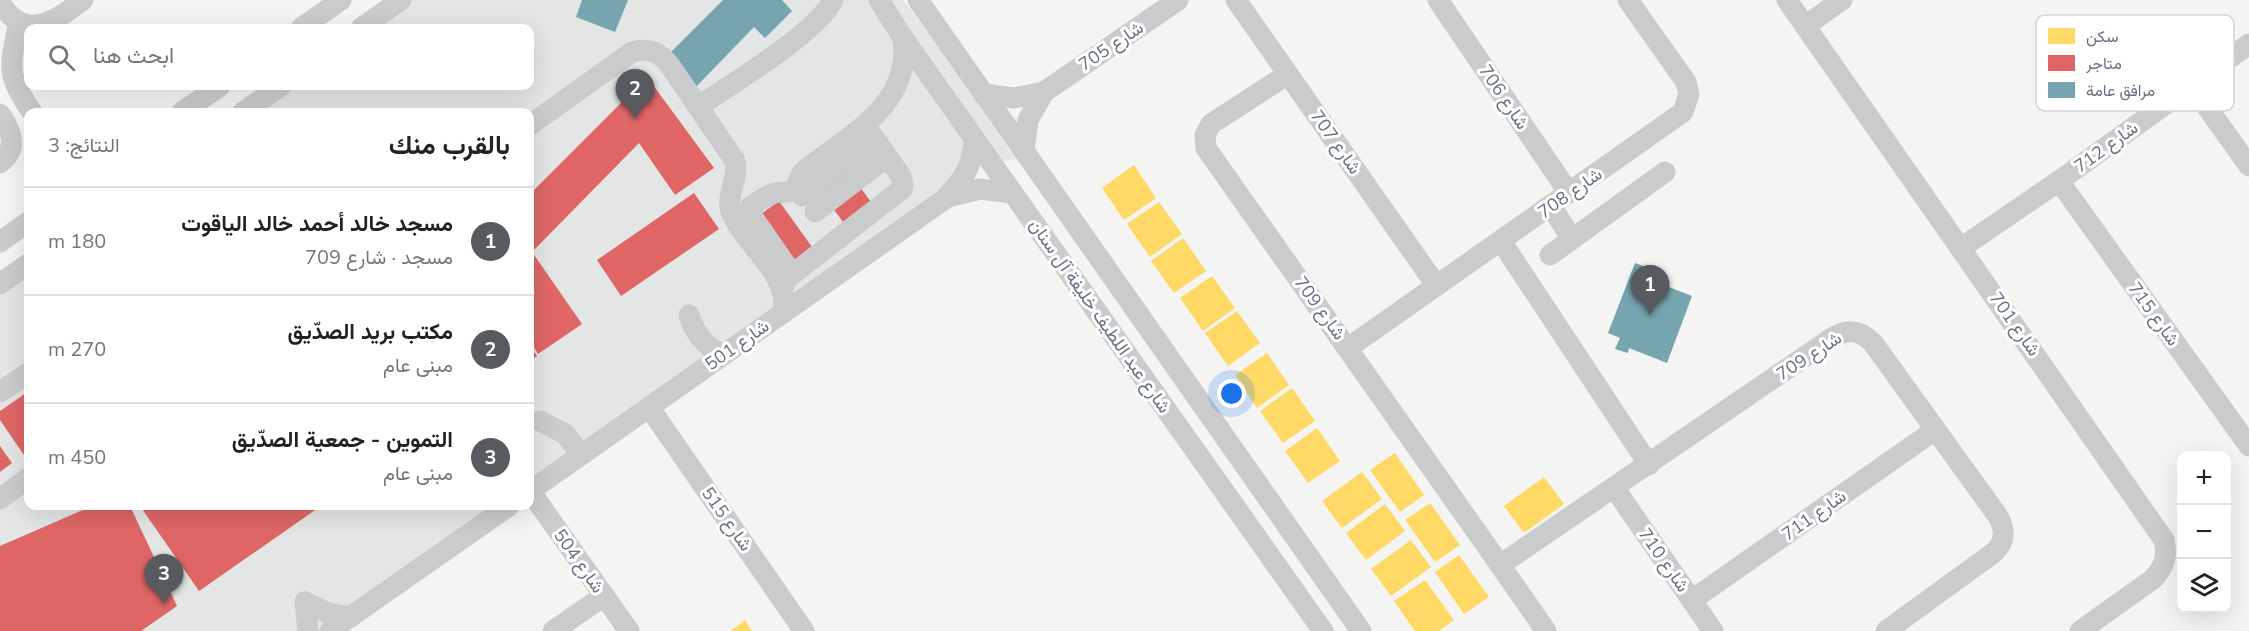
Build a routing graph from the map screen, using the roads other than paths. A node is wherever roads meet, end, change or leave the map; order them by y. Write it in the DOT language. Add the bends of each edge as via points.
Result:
graph roads {
  1 [pos="83,0"];
  2 [pos="341,0"];
  3 [pos="401,0"];
  4 [pos="879,0"];
  5 [pos="918,0"];
  6 [pos="1178,0"];
  7 [pos="1236,0"];
  8 [pos="1438,0"];
  9 [pos="1628,0"];
  10 [pos="1787,0"];
  11 [pos="1842,0"];
  12 [pos="0,3"];
  13 [pos="828,3"];
  14 [pos="20,22"];
  15 [pos="27,24"];
  16 [pos="46,24"];
  17 [pos="307,24"];
  18 [pos="367,24"];
  19 [pos="1805,26"];
  20 [pos="903,38"];
  21 [pos="2249,44"];
  22 [pos="2234,55"];
  23 [pos="1288,74"];
  24 [pos="214,90"];
  25 [pos="275,90"];
  26 [pos="1044,92"];
  27 [pos="984,94"];
  28 [pos="698,107"];
  29 [pos="29,108"];
  30 [pos="188,108"];
  31 [pos="249,108"];
  32 [pos="2157,111"];
  33 [pos="2210,111"];
  34 [pos="2,118"];
  35 [pos="534,122"];
  36 [pos="870,132"];
  37 [pos="974,138"];
  38 [pos="1024,151"];
  39 [pos="888,157"];
  40 [pos="0,163"];
  41 [pos="2249,166"];
  42 [pos="1665,172"];
  43 [pos="2059,181"];
  44 [pos="1013,193"];
  45 [pos="1569,193"];
  46 [pos="802,196"];
  47 [pos="945,199"];
  48 [pos="1551,206"];
  49 [pos="815,212"];
  50 [pos="24,225"];
  51 [pos="1572,239"];
  52 [pos="1501,241"];
  53 [pos="0,242"];
  54 [pos="1961,248"];
  55 [pos="1550,255"];
  56 [pos="24,267"];
  57 [pos="0,284"];
  58 [pos="784,285"];
  59 [pos="1436,285"];
  60 [pos="783,313"];
  61 [pos="689,315"];
  62 [pos="1348,348"];
  63 [pos="722,355"];
  64 [pos="24,377"];
  65 [pos="0,392"];
  66 [pos="649,406"];
  67 [pos="540,421"];
  68 [pos="1217,428"];
  69 [pos="1935,430"];
  70 [pos="1191,445"];
  71 [pos="2249,446"];
  72 [pos="581,454"];
  73 [pos="1204,462"];
  74 [pos="1649,465"];
  75 [pos="24,481"];
  76 [pos="534,488"];
  77 [pos="1615,489"];
  78 [pos="534,497"];
  79 [pos="0,499"];
  80 [pos="503,510"];
  81 [pos="1309,559"];
  82 [pos="1500,566"];
  83 [pos="604,596"];
  84 [pos="1692,600"];
  85 [pos="351,617"];
  86 [pos="2103,625"];
  87 [pos="1898,628"];
  88 [pos="308,631"];
  89 [pos="330,631"];
  90 [pos="553,631"];
  91 [pos="629,631"];
  92 [pos="804,631"];
  93 [pos="1323,631"];
  94 [pos="1360,631"];
  95 [pos="1546,631"];
  96 [pos="1713,631"];
  97 [pos="2080,631"];
  1 -- 16 [label="street"];
  2 -- 17 [label="street"];
  3 -- 18 [label="street"];
  4 -- 20 [label="street, شارع عبد اللطيف خليفة آل سنان"];
  5 -- 27 [label="street, شارع عبد اللطيف خليفة آل سنان"];
  6 -- 26 [label="street, شارع 705"];
  7 -- 23 [label="street, شارع 707"];
  8 -- 45 [label="street, شارع 706"];
  9 -- 45 [label="street, شارع 708" via="1686,82 1688,101 1678,117"];
  10 -- 19 [label="street, شارع 701"];
  11 -- 19 [label="street"];
  12 -- 14 [label="street"];
  13 -- 28 [label="street" via="790,43"];
  14 -- 15 [label="street"];
  14 -- 29 [label="street" via="11,71"];
  19 -- 54 [label="street, شارع 701"];
  20 -- 36 [label="street" via="904,62 897,86"];
  20 -- 37 [label="street, شارع عبد اللطيف خليفة آل سنان"];
  21 -- 22 [label="street, شارع 712"];
  23 -- 59 [label="street, شارع 707"];
  23 -- 62 [label="street, شارع 709" via="1211,124 1204,142"];
  24 -- 30 [label="street"];
  25 -- 31 [label="street"];
  26 -- 27 [label="street, شارع 705" via="1014,98"];
  26 -- 38 [label="street, شارع 705" via="1029,120"];
  27 -- 38 [label="street, شارع عبد اللطيف خليفة آل سنان"];
  28 -- 35 [label="street" via="665,58 641,50 624,57"];
  28 -- 58 [label="street" via="735,161 729,200 733,216"];
  32 -- 43 [label="street, شارع 712"];
  33 -- 41 [label="street"];
  34 -- 40 [label="street" via="12,142 7,158"];
  36 -- 39 [label="street"];
  36 -- 46 [label="street"];
  36 -- 58 [label="street" via="802,172 796,188 774,193 751,206 752,216 788,268"];
  37 -- 44 [label="street, شارع عبد اللطيف خليفة آل سنان"];
  37 -- 47 [label="street, شارع 501" via="969,167"];
  38 -- 68 [label="street, شارع عبد اللطيف خليفة آل سنان"];
  39 -- 49 [label="street"];
  39 -- 58 [label="street" via="903,180 899,193"];
  42 -- 51 [label="street"];
  43 -- 54 [label="street, شارع 712"];
  43 -- 71 [label="street, شارع 715"];
  44 -- 47 [label="street, شارع 501" via="980,189"];
  44 -- 70 [label="street, شارع عبد اللطيف خليفة آل سنان"];
  45 -- 48 [label="street, شارع 708"];
  47 -- 60 [label="street, شارع 501"];
  48 -- 51 [label="street"];
  48 -- 52 [label="street, شارع 708"];
  50 -- 53 [label="street"];
  51 -- 55 [label="street"];
  52 -- 59 [label="street, شارع 708"];
  52 -- 74 [label="street"];
  54 -- 86 [label="street, شارع 701" via="2164,540 2165,561 2160,571"];
  56 -- 57 [label="street"];
  58 -- 60 [label="street"];
  59 -- 62 [label="street, شارع 708"];
  60 -- 63 [label="street, شارع 501"];
  61 -- 63 [label="street" via="703,342"];
  62 -- 82 [label="street, شارع 709"];
  63 -- 66 [label="street, شارع 501"];
  64 -- 65 [label="street"];
  66 -- 72 [label="street, شارع 501"];
  66 -- 92 [label="street, شارع 515"];
  67 -- 72 [label="street" via="565,435"];
  68 -- 70 [label="street" via="1207,440"];
  68 -- 81 [label="street, شارع عبد اللطيف خليفة آل سنان"];
  69 -- 74 [label="street, شارع 709" via="1865,334 1842,332"];
  69 -- 84 [label="street, شارع 711"];
  69 -- 87 [label="street, شارع 709" via="1997,515 2004,536 1998,549"];
  70 -- 73 [label="street, شارع عبد اللطيف خليفة آل سنان"];
  72 -- 76 [label="street, شارع 501"];
  73 -- 81 [label="street" via="1214,458 1228,462 1277,530"];
  73 -- 93 [label="street, شارع عبد اللطيف خليفة آل سنان"];
  74 -- 77 [label="street, شارع 709"];
  75 -- 79 [label="street"];
  77 -- 82 [label="street, شارع 709"];
  77 -- 84 [label="street, شارع 710"];
  78 -- 83 [label="street, شارع 504"];
  80 -- 85 [label="street"];
  81 -- 94 [label="street, شارع عبد اللطيف خليفة آل سنان"];
  82 -- 95 [label="street, شارع 709"];
  83 -- 90 [label="street"];
  83 -- 91 [label="street, شارع 504"];
  84 -- 96 [label="street, شارع 710"];
  85 -- 88 [label="street" via="328,613 305,602"];
  85 -- 89 [label="street"];
  86 -- 97 [label="street, شارع 701"];
}
